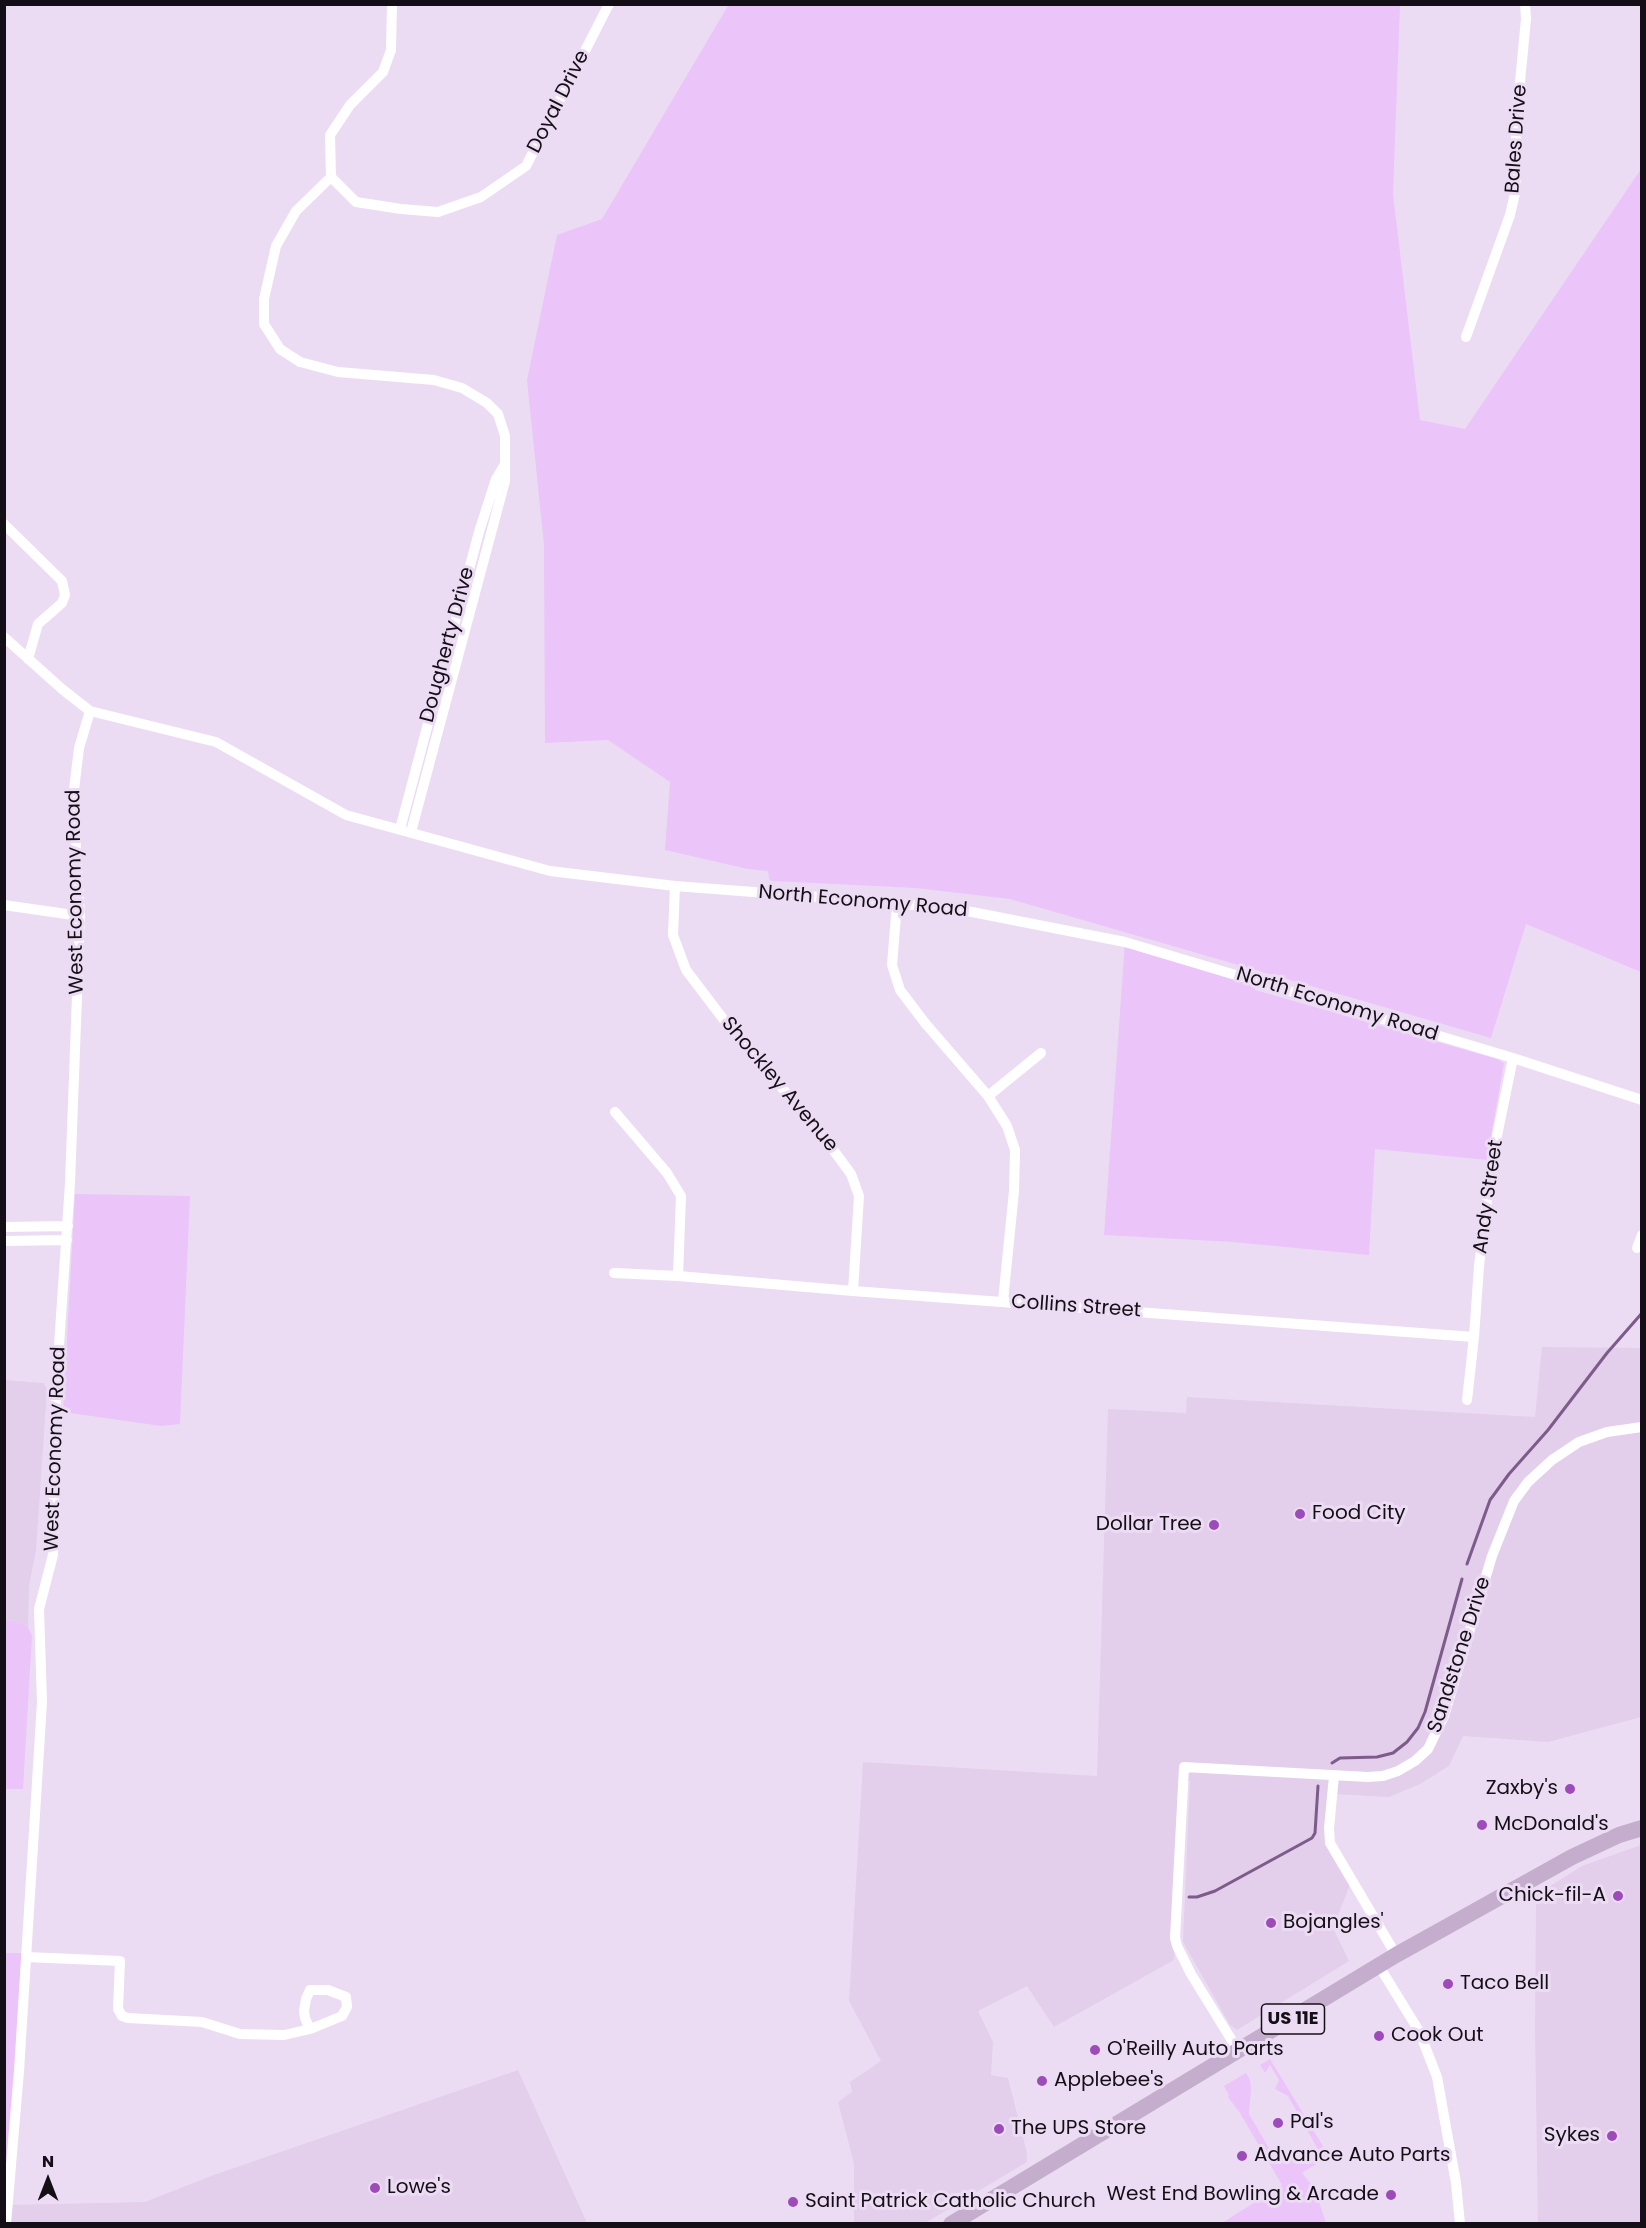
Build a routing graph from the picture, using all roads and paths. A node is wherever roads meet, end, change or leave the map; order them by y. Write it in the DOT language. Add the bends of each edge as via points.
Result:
graph roads {
  1 [pos="392,4"];
  2 [pos="609,4"];
  3 [pos="1525,4"];
  4 [pos="331,177"];
  5 [pos="1466,337"];
  6 [pos="505,464"];
  7 [pos="4,524"];
  8 [pos="4,637"];
  9 [pos="28,659"];
  10 [pos="435,694"];
  11 [pos="447,696"];
  12 [pos="90,711"];
  13 [pos="406,831"];
  14 [pos="675,886"];
  15 [pos="897,903"];
  16 [pos="4,905"];
  17 [pos="80,916"];
  18 [pos="1041,1053"];
  19 [pos="1513,1058"];
  20 [pos="988,1096"];
  21 [pos="1641,1100"];
  22 [pos="615,1112"];
  23 [pos="68,1226"];
  24 [pos="4,1227"];
  25 [pos="1641,1235"];
  26 [pos="67,1240"];
  27 [pos="4,1241"];
  28 [pos="1637,1248"];
  29 [pos="614,1273"];
  30 [pos="678,1276"];
  31 [pos="853,1292"];
  32 [pos="1003,1301"];
  33 [pos="1474,1337"];
  34 [pos="1467,1400"];
  35 [pos="1641,1427"];
  36 [pos="1334,1776"];
  37 [pos="1641,1828"];
  38 [pos="1396,1955"];
  39 [pos="26,1957"];
  40 [pos="1379,1966"];
  41 [pos="310,2029"];
  42 [pos="1239,2052"];
  43 [pos="6,2223"];
  44 [pos="951,2223"];
  45 [pos="1460,2223"];
  1 -- 4 [label="street" via="391,50 383,72 351,105 330,135"];
  2 -- 4 [label="street, Doyal Drive" via="526,166 480,197 438,212 401,209 356,202"];
  3 -- 5 [label="street, Bales Drive" via="1516,124 1516,189"];
  4 -- 6 [label="street, Dougherty Drive" via="296,211 276,246 264,299 264,324 280,349 300,362 338,372 434,380 462,387 498,414 505,436"];
  6 -- 10 [label="street, Dougherty Drive" via="487,504"];
  6 -- 11 [label="street, Dougherty Drive" via="505,481"];
  7 -- 9 [label="street" via="62,581 65,595 62,603 38,624"];
  8 -- 9 [label="street"];
  9 -- 12 [label="street"];
  10 -- 11 [label="street"];
  10 -- 13 [label="street, Dougherty Drive"];
  11 -- 13 [label="street, Dougherty Drive"];
  12 -- 13 [label="street, North Economy Road" via="216,742 346,816"];
  12 -- 17 [label="street, West Economy Road" via="79,748 73,798"];
  13 -- 14 [label="street, North Economy Road" via="550,871"];
  14 -- 15 [label="street, North Economy Road"];
  14 -- 31 [label="street, Shockley Avenue" via="674,935 686,970 852,1173 859,1196"];
  15 -- 19 [label="street, North Economy Road" via="972,912 1125,942"];
  15 -- 20 [label="street" via="892,965 900,990"];
  16 -- 17 [label="street"];
  17 -- 23 [label="street, West Economy Road"];
  18 -- 20 [label="street"];
  19 -- 21 [label="street, North Economy Road"];
  19 -- 33 [label="street, Andy Street" via="1492,1160"];
  20 -- 32 [label="street" via="1007,1125 1015,1150"];
  22 -- 30 [label="street" via="667,1173 681,1196"];
  23 -- 24 [label="street"];
  23 -- 26 [label="street, West Economy Road"];
  25 -- 28 [label="street"];
  26 -- 27 [label="street"];
  26 -- 39 [label="street, West Economy Road" via="56,1390 53,1555 39,1609 42,1702"];
  29 -- 30 [label="street, Collins Street"];
  30 -- 31 [label="street, Collins Street"];
  31 -- 32 [label="street, Collins Street"];
  32 -- 33 [label="street, Collins Street"];
  33 -- 34 [label="street"];
  35 -- 36 [label="street, Sandstone Drive" via="1607,1432 1579,1442 1552,1460 1514,1501 1492,1556 1444,1716 1428,1749 1390,1774"];
  36 -- 38 [label="street" via="1330,1843"];
  36 -- 42 [label="street, Sandstone Drive" via="1184,1767 1175,1938 1191,1974"];
  37 -- 38 [label="main road, US 11E" via="1572,1857"];
  38 -- 40 [label="main road, US 11E"];
  39 -- 41 [label="street" via="120,1961 118,2009 128,2018 202,2022 248,2035 284,2035"];
  39 -- 43 [label="street, West Economy Road"];
  40 -- 42 [label="main road, US 11E"];
  40 -- 45 [label="street" via="1419,2031 1437,2077"];
  41 -- 41 [label="street" via="342,2016 347,2007 346,1997 328,1990 310,1990 304,2011"];
  42 -- 44 [label="main road, US 11E"];
}
